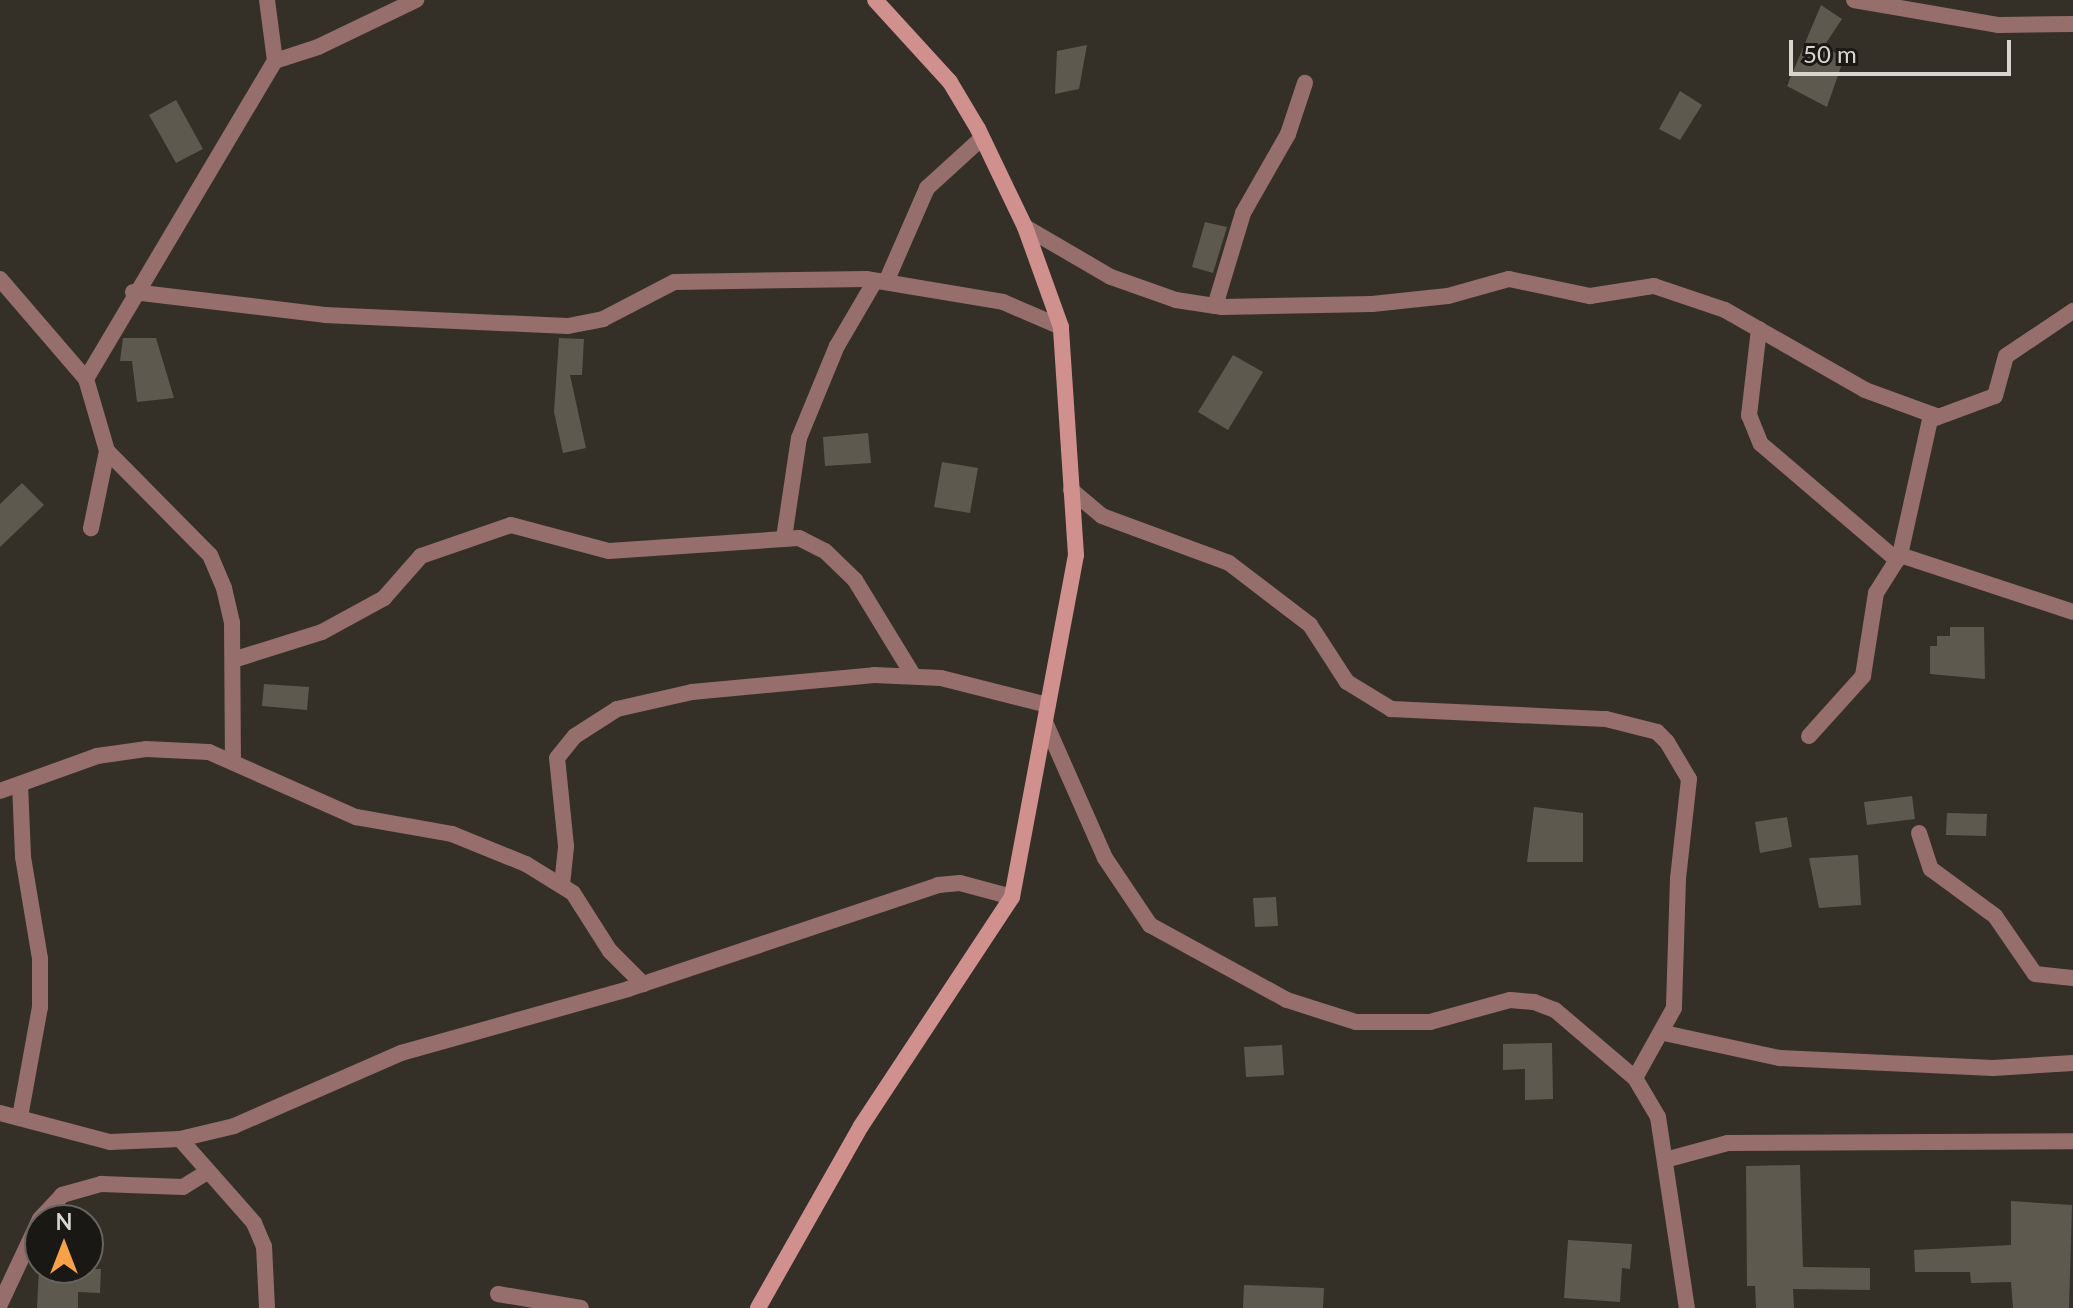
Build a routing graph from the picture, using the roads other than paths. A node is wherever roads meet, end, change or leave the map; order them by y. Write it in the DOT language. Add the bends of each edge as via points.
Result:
graph roads {
  1 [pos="267,0"];
  2 [pos="416,0"];
  3 [pos="875,0"];
  4 [pos="1854,0"];
  5 [pos="2073,24"];
  6 [pos="275,61"];
  7 [pos="1305,83"];
  8 [pos="982,138"];
  9 [pos="1025,227"];
  10 [pos="0,279"];
  11 [pos="881,282"];
  12 [pos="133,292"];
  13 [pos="1215,306"];
  14 [pos="2073,311"];
  15 [pos="1061,327"];
  16 [pos="1759,329"];
  17 [pos="86,379"];
  18 [pos="1936,416"];
  19 [pos="107,451"];
  20 [pos="1071,490"];
  21 [pos="91,528"];
  22 [pos="784,538"];
  23 [pos="1899,557"];
  24 [pos="2073,612"];
  25 [pos="233,660"];
  26 [pos="913,675"];
  27 [pos="1046,713"];
  28 [pos="1809,736"];
  29 [pos="233,762"];
  30 [pos="20,784"];
  31 [pos="0,791"];
  32 [pos="1919,833"];
  33 [pos="562,885"];
  34 [pos="1012,897"];
  35 [pos="2073,978"];
  36 [pos="643,984"];
  37 [pos="1664,1033"];
  38 [pos="2073,1063"];
  39 [pos="1635,1078"];
  40 [pos="0,1113"];
  41 [pos="20,1117"];
  42 [pos="180,1139"];
  43 [pos="2073,1141"];
  44 [pos="1665,1160"];
  45 [pos="207,1172"];
  46 [pos="498,1294"];
  47 [pos="0,1304"];
  48 [pos="267,1308"];
  49 [pos="581,1308"];
  50 [pos="758,1308"];
  51 [pos="1687,1308"];
  1 -- 6 [label="street"];
  2 -- 6 [label="street" via="318,47"];
  3 -- 8 [label="street" via="950,82"];
  4 -- 5 [label="street" via="1988,24"];
  6 -- 12 [label="street"];
  7 -- 13 [label="street" via="1288,134 1243,213"];
  8 -- 9 [label="street"];
  8 -- 11 [label="street" via="927,188"];
  9 -- 13 [label="street" via="1111,277"];
  9 -- 15 [label="street"];
  10 -- 17 [label="street"];
  11 -- 12 [label="street" via="674,282 603,319 568,326 325,315"];
  11 -- 15 [label="street" via="1003,302"];
  11 -- 22 [label="street" via="837,346 799,438"];
  12 -- 17 [label="street"];
  13 -- 16 [label="street" via="1372,304 1448,296 1509,279 1590,296 1654,286 1725,310"];
  14 -- 18 [label="street" via="2006,356 1995,396"];
  15 -- 20 [label="street"];
  16 -- 18 [label="street" via="1865,390"];
  16 -- 23 [label="street" via="1749,415 1761,444"];
  17 -- 19 [label="street"];
  18 -- 23 [label="street" via="1928,425"];
  19 -- 21 [label="street"];
  19 -- 25 [label="street" via="210,555 232,623"];
  20 -- 27 [label="street" via="1076,555"];
  20 -- 37 [label="street" via="1102,516 1229,563 1310,625 1347,682 1391,709 1606,719 1657,732 1689,779 1678,879 1674,1008"];
  22 -- 25 [label="street" via="609,551 586,549 526,525 497,526 421,556 363,612 283,648"];
  22 -- 26 [label="street" via="825,551 855,580"];
  23 -- 24 [label="street"];
  23 -- 28 [label="street" via="1876,593 1863,676"];
  25 -- 29 [label="street"];
  26 -- 27 [label="street"];
  26 -- 33 [label="street" via="692,692 643,700 600,718 557,758 566,846"];
  27 -- 34 [label="street"];
  27 -- 39 [label="street" via="1105,858 1150,925 1287,1000 1356,1022 1430,1022 1510,1000 1534,1002 1578,1026"];
  29 -- 30 [label="street" via="209,752 146,749 97,756"];
  29 -- 33 [label="street" via="356,817 488,844"];
  30 -- 31 [label="street"];
  30 -- 41 [label="street" via="23,857 40,959 40,1007"];
  32 -- 35 [label="street" via="1931,869 1995,916 2035,974"];
  33 -- 36 [label="street"];
  34 -- 36 [label="street" via="960,883 938,885"];
  34 -- 50 [label="street" via="861,1126"];
  36 -- 42 [label="street" via="401,1053 234,1126"];
  37 -- 38 [label="street" via="1780,1058 1993,1068"];
  37 -- 39 [label="street"];
  39 -- 44 [label="street" via="1658,1117"];
  40 -- 41 [label="street"];
  41 -- 42 [label="street" via="110,1142"];
  42 -- 45 [label="street"];
  43 -- 44 [label="street" via="1741,1143 1695,1148"];
  44 -- 51 [label="street"];
  45 -- 47 [label="street" via="183,1187 101,1184 62,1195 40,1219"];
  45 -- 48 [label="street" via="254,1223 264,1246"];
  46 -- 49 [label="street"];
}
